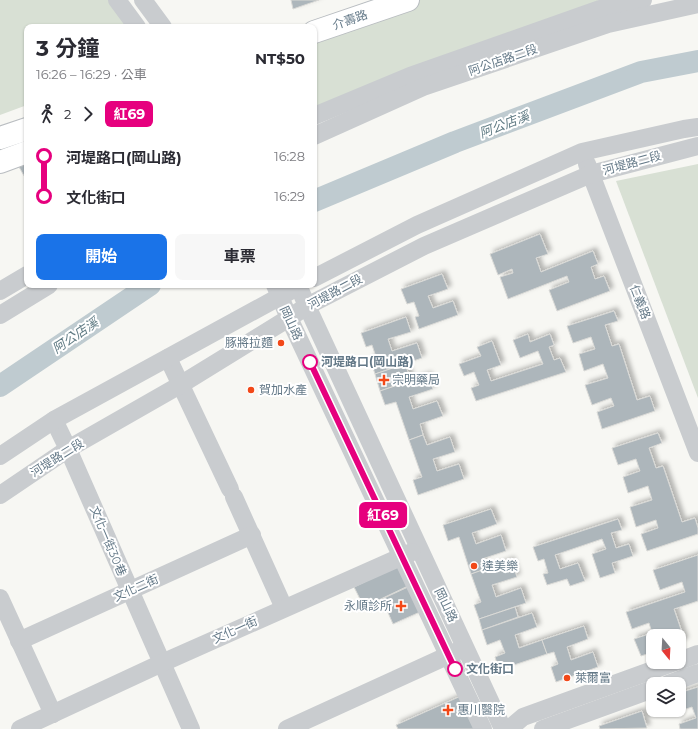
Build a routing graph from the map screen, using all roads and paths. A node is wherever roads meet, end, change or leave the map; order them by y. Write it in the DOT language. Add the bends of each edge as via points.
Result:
graph roads {
  1 [pos="117,0"];
  2 [pos="142,0"];
  3 [pos="408,0"];
  4 [pos="644,0"];
  5 [pos="698,4"];
  6 [pos="135,24"];
  7 [pos="161,24"];
  8 [pos="317,31"];
  9 [pos="317,115"];
  10 [pos="698,127"];
  11 [pos="24,130"];
  12 [pos="317,135"];
  13 [pos="0,138"];
  14 [pos="698,146"];
  15 [pos="582,152"];
  16 [pos="24,153"];
  17 [pos="0,162"];
  18 [pos="591,174"];
  19 [pos="24,277"];
  20 [pos="317,277"];
  21 [pos="44,288"];
  22 [pos="288,288"];
  23 [pos="304,288"];
  24 [pos="277,291"];
  25 [pos="0,292"];
  26 [pos="307,306"];
  27 [pos="0,315"];
  28 [pos="289,318"];
  29 [pos="168,358"];
  30 [pos="180,385"];
  31 [pos="54,420"];
  32 [pos="68,449"];
  33 [pos="698,453"];
  34 [pos="0,456"];
  35 [pos="0,495"];
  36 [pos="252,535"];
  37 [pos="418,549"];
  38 [pos="402,556"];
  39 [pos="130,590"];
  40 [pos="0,598"];
  41 [pos="284,608"];
  42 [pos="19,641"];
  43 [pos="466,647"];
  44 [pos="698,654"];
  45 [pos="449,655"];
  46 [pos="686,658"];
  47 [pos="162,663"];
  48 [pos="656,669"];
  49 [pos="698,673"];
  50 [pos="686,677"];
  51 [pos="609,686"];
  52 [pos="646,692"];
  53 [pos="615,703"];
  54 [pos="53,714"];
  55 [pos="20,729"];
  56 [pos="191,729"];
  57 [pos="288,729"];
  58 [pos="483,729"];
  59 [pos="503,729"];
  60 [pos="509,729"];
  61 [pos="543,729"];
  1 -- 6 [label="street"];
  2 -- 7 [label="street"];
  3 -- 8 [label="main road, 介壽路"];
  4 -- 9 [label="street, 阿公店路二段" via="600,9 410,76"];
  5 -- 12 [label="street, 阿公店路二段" via="608,24 423,87"];
  10 -- 15 [label="street, 河堤路二段"];
  11 -- 13 [label="main road"];
  14 -- 18 [label="street, 河堤路二段"];
  15 -- 18 [label="street, 仁義路"];
  15 -- 20 [label="street, 河堤路二段" via="417,225"];
  16 -- 17 [label="main road"];
  18 -- 26 [label="street, 河堤路二段" via="424,246"];
  18 -- 33 [label="street, 仁義路"];
  19 -- 25 [label="street"];
  21 -- 27 [label="street"];
  22 -- 24 [label="street, 河堤路二段"];
  23 -- 26 [label="street, 岡山路"];
  24 -- 28 [label="street, 岡山路"];
  24 -- 29 [label="street, 河堤路二段"];
  26 -- 28 [label="street, 河堤路二段"];
  26 -- 37 [label="street, 岡山路"];
  28 -- 30 [label="street, 河堤路二段"];
  28 -- 38 [label="street, 岡山路"];
  29 -- 30 [label="street"];
  29 -- 31 [label="street, 河堤路二段"];
  30 -- 32 [label="street, 河堤路二段"];
  30 -- 36 [label="street"];
  31 -- 32 [label="street, 文化一街30巷"];
  31 -- 34 [label="street, 河堤路二段"];
  32 -- 35 [label="street, 河堤路二段"];
  32 -- 39 [label="street, 文化一街30巷"];
  36 -- 39 [label="street, 文化二街"];
  36 -- 41 [label="street"];
  37 -- 38 [label="street, 文化一街"];
  37 -- 43 [label="street, 岡山路"];
  38 -- 41 [label="street, 文化一街"];
  38 -- 45 [label="street, 岡山路"];
  39 -- 42 [label="street, 文化二街"];
  39 -- 47 [label="street, 文化一街30巷"];
  40 -- 42 [label="street"];
  41 -- 47 [label="street, 文化一街"];
  42 -- 54 [label="street"];
  43 -- 45 [label="street"];
  43 -- 59 [label="street, 岡山路"];
  44 -- 46 [label="street"];
  45 -- 57 [label="street"];
  45 -- 58 [label="street, 岡山路"];
  47 -- 54 [label="street, 文化一街"];
  47 -- 56 [label="street, 文化一街30巷"];
  48 -- 51 [label="street"];
  49 -- 50 [label="street"];
  51 -- 53 [label="street"];
  51 -- 60 [label="street" via="523,717"];
  52 -- 53 [label="street"];
  53 -- 61 [label="street"];
  54 -- 55 [label="street, 文化一街"];
}
